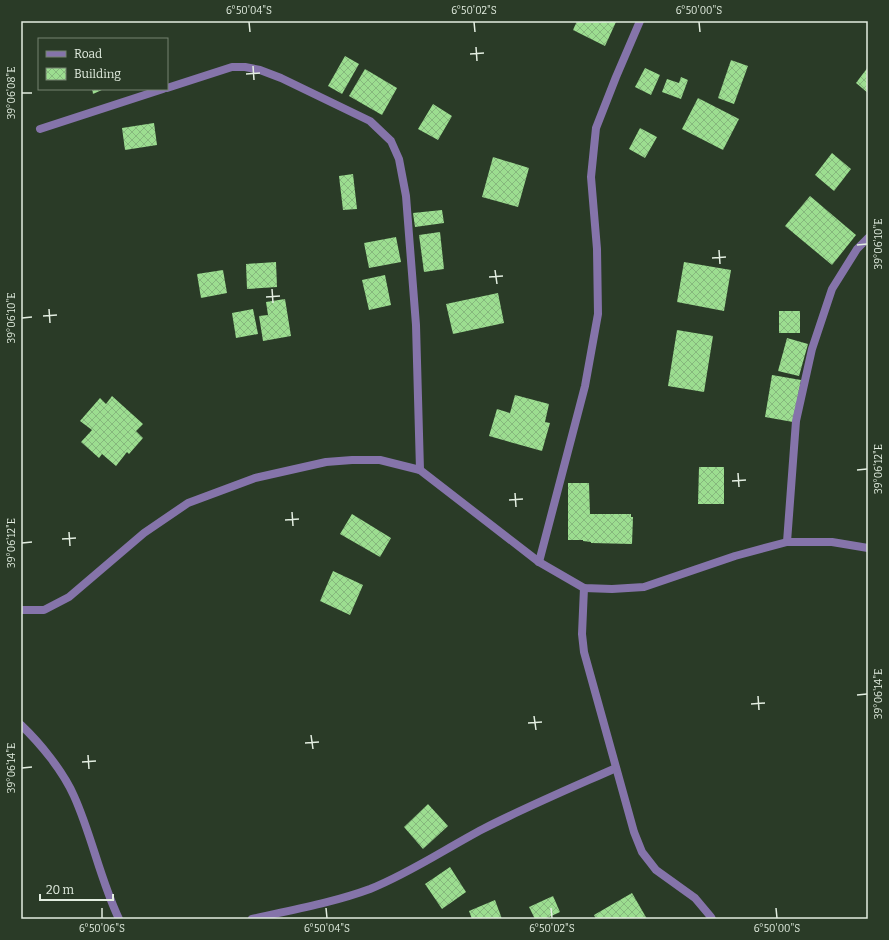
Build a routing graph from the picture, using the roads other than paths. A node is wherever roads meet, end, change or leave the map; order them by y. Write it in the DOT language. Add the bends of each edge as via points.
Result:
graph roads {
  1 [pos="640,21"];
  2 [pos="168,88"];
  3 [pos="160,90"];
  4 [pos="40,129"];
  5 [pos="868,238"];
  6 [pos="420,470"];
  7 [pos="787,542"];
  8 [pos="868,548"];
  9 [pos="539,562"];
  10 [pos="584,588"];
  11 [pos="21,610"];
  12 [pos="21,725"];
  13 [pos="616,768"];
  14 [pos="119,919"];
  15 [pos="252,919"];
  16 [pos="712,919"];
  1 -- 9 [label="street" via="596,128 591,177 597,249 598,314 585,386"];
  2 -- 6 [label="street" via="232,67 260,70 370,121 391,141 399,159 406,196 416,325"];
  3 -- 4 [label="street"];
  5 -- 7 [label="street" via="832,289 812,349 796,421"];
  6 -- 9 [label="street"];
  6 -- 11 [label="street" via="380,460 352,460 326,462 255,478 188,503 144,533 70,597 44,610"];
  7 -- 8 [label="street" via="832,542"];
  7 -- 10 [label="street" via="735,556 644,588"];
  9 -- 10 [label="street"];
  10 -- 13 [label="street" via="584,652"];
  12 -- 14 [label="street" via="55,764 73,794"];
  13 -- 15 [label="street" via="482,829 414,869 371,888 342,899"];
  13 -- 16 [label="street" via="642,852 656,870 695,898"];
}
